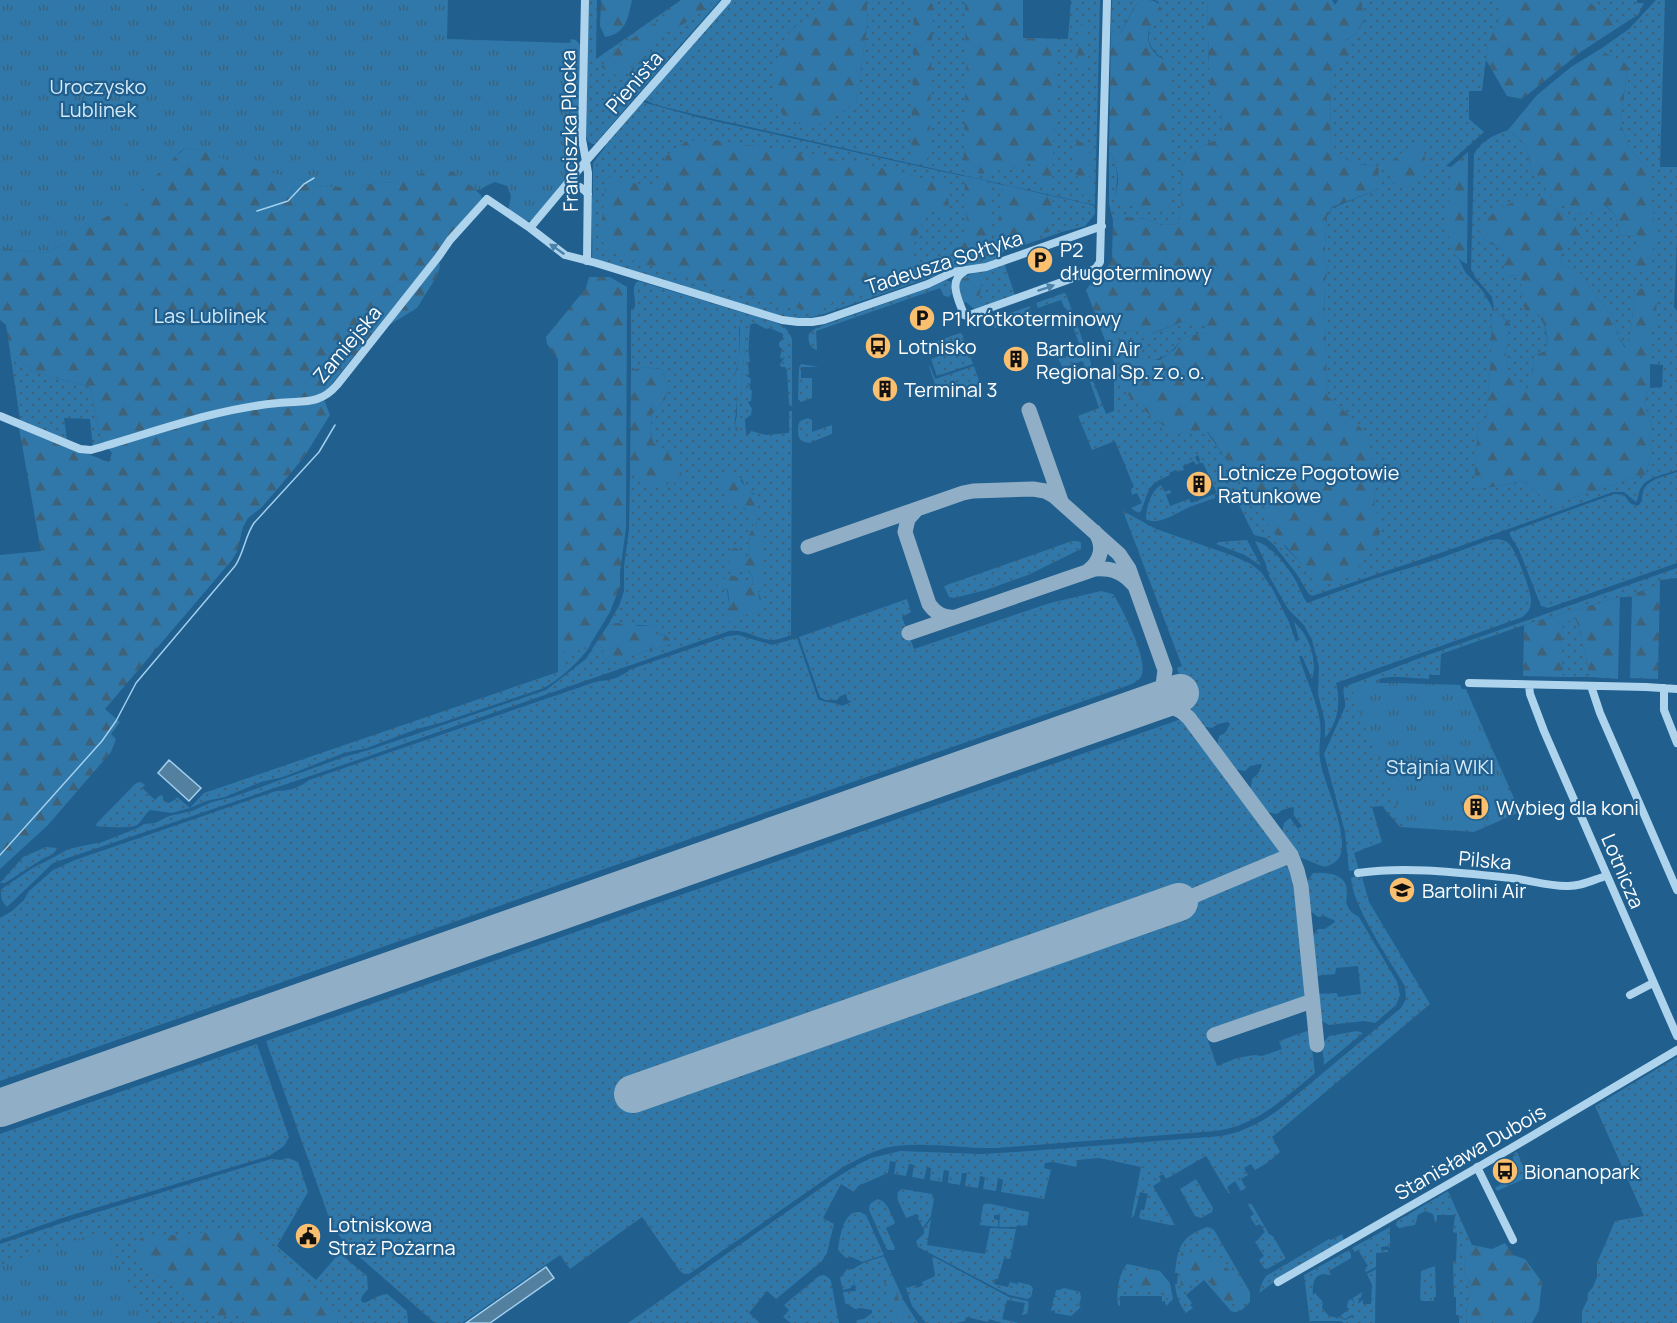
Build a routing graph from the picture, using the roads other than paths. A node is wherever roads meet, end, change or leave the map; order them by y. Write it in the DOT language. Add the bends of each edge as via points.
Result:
graph roads {
  1 [pos="585,0"];
  2 [pos="728,0"];
  3 [pos="1107,0"];
  4 [pos="586,162"];
  5 [pos="566,186"];
  6 [pos="588,195"];
  7 [pos="1102,226"];
  8 [pos="530,228"];
  9 [pos="588,261"];
  10 [pos="965,271"];
  11 [pos="938,279"];
  12 [pos="955,284"];
  13 [pos="0,416"];
  14 [pos="1469,683"];
  15 [pos="1529,685"];
  16 [pos="1591,686"];
  17 [pos="1664,688"];
  18 [pos="1677,689"];
  19 [pos="1677,743"];
  20 [pos="1358,873"];
  21 [pos="1606,876"];
  22 [pos="1677,890"];
  23 [pos="1653,982"];
  24 [pos="1630,995"];
  25 [pos="1677,1036"];
  26 [pos="1677,1050"];
  27 [pos="1477,1167"];
  28 [pos="1513,1240"];
  29 [pos="1278,1282"];
  1 -- 4 [label="street, Franciszka Plocka" via="582,139"];
  2 -- 4 [label="street, Pienista"];
  3 -- 7 [label="street"];
  4 -- 5 [label="street, Pienista"];
  4 -- 6 [label="street, Franciszka Plocka"];
  5 -- 6 [label="street" via="577,186"];
  5 -- 8 [label="street, Pienista"];
  6 -- 9 [label="street, Franciszka Plocka"];
  7 -- 10 [label="street, Tadeusza Sołtyka"];
  12 -- 7 [label="street, one-way" via="965,316 1092,271 1101,259"];
  9 -- 8 [label="street, Zamiejska, one-way" via="565,255"];
  8 -- 13 [label="street, Zamiejska" via="488,199 484,201 337,385 319,399 229,411 91,450"];
  9 -- 11 [label="street, Tadeusza Sołtyka" via="802,323 824,320"];
  10 -- 11 [label="street, Tadeusza Sołtyka"];
  10 -- 12 [label="street"];
  11 -- 12 [label="street"];
  14 -- 15 [label="street"];
  15 -- 16 [label="street"];
  15 -- 21 [label="street, Lotnicza"];
  16 -- 17 [label="street"];
  16 -- 22 [label="street"];
  17 -- 18 [label="street"];
  17 -- 19 [label="street" via="1664,710"];
  20 -- 21 [label="street, Pilska" via="1395,870 1566,886"];
  21 -- 23 [label="street, Lotnicza"];
  23 -- 24 [label="street"];
  23 -- 25 [label="street, Lotnicza"];
  26 -- 27 [label="street, Stanisława Dubois"];
  27 -- 28 [label="street"];
  27 -- 29 [label="street, Stanisława Dubois"];
}
